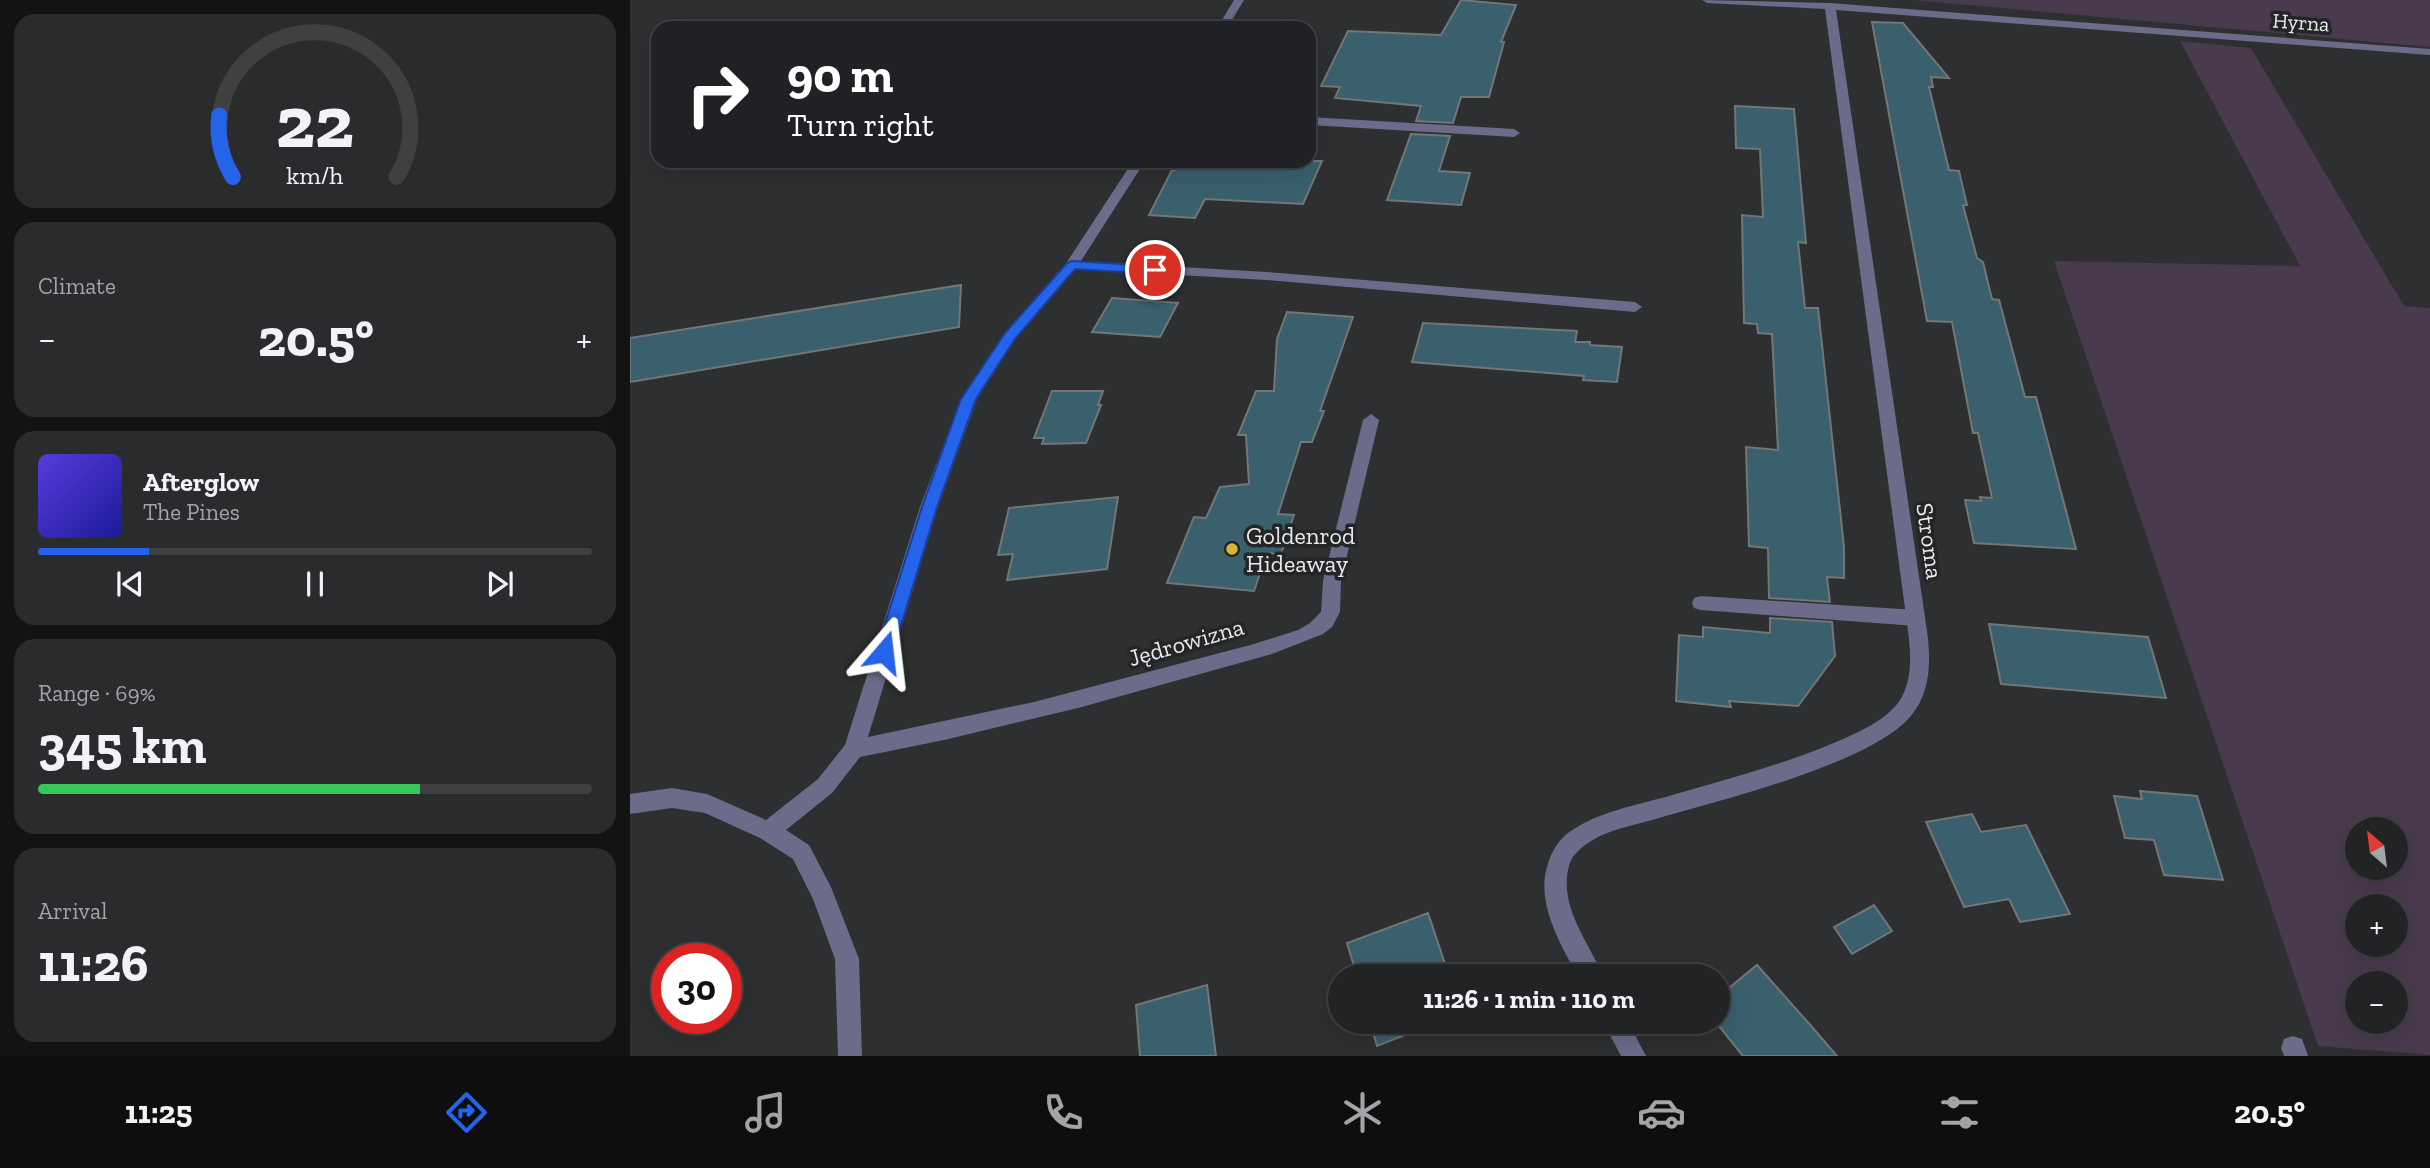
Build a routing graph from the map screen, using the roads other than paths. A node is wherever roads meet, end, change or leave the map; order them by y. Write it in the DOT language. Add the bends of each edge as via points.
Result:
graph roads {
  1 [pos="1239,0"];
  2 [pos="1707,0"];
  3 [pos="1830,6"];
  4 [pos="1226,21"];
  5 [pos="2430,52"];
  6 [pos="1316,121"];
  7 [pos="1514,133"];
  8 [pos="1134,168"];
  9 [pos="1072,265"];
  10 [pos="1635,307"];
  11 [pos="1371,420"];
  12 [pos="1700,603"];
  13 [pos="1916,618"];
  14 [pos="854,749"];
  15 [pos="630,804"];
  16 [pos="768,831"];
  17 [pos="1585,964"];
  18 [pos="1622,1034"];
  19 [pos="850,1056"];
  20 [pos="1634,1056"];
  1 -- 4 [label="street"];
  2 -- 3 [label="street, Hyrna"];
  3 -- 5 [label="street, Hyrna"];
  3 -- 13 [label="street, Stroma"];
  6 -- 7 [label="street"];
  8 -- 9 [label="street"];
  9 -- 10 [label="street"];
  9 -- 14 [label="street" via="1010,336 969,399 929,507"];
  11 -- 14 [label="street, Jędrowizna" via="1332,581 1332,608 1325,623 1292,639 1070,702 948,733"];
  12 -- 13 [label="street"];
  13 -- 17 [label="street, Stroma" via="1920,678 1903,713 1871,735 1788,771 1612,822 1581,836 1563,852 1556,879 1559,909"];
  14 -- 16 [label="street" via="825,786"];
  15 -- 16 [label="street" via="672,798 707,804"];
  16 -- 19 [label="street" via="801,852 847,959"];
  18 -- 20 [label="street"];
}
